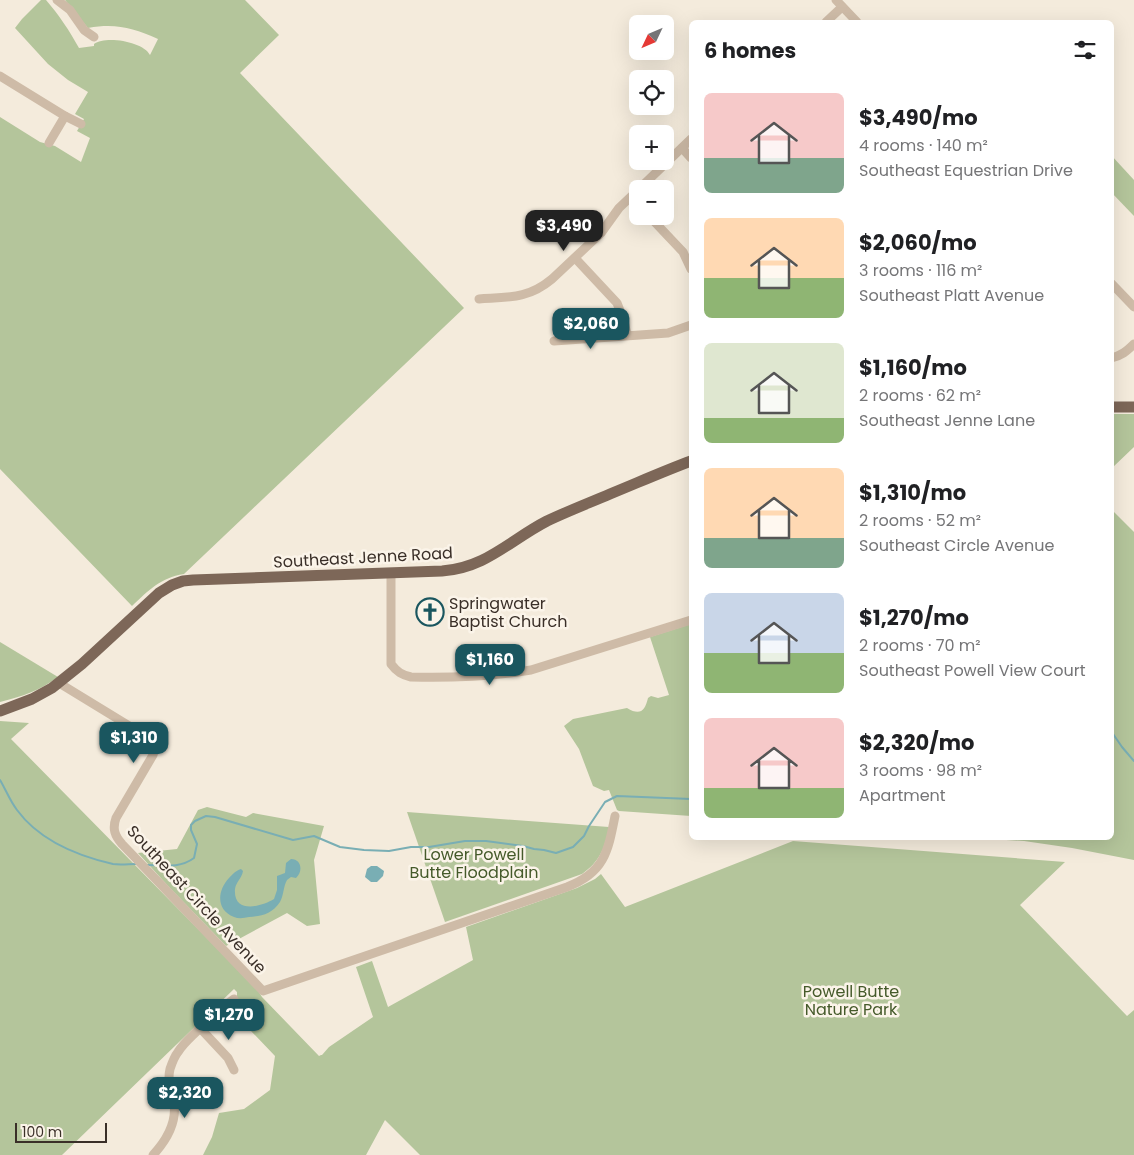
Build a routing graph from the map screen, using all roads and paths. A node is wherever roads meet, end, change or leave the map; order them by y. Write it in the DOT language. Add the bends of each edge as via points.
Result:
graph roads {
  1 [pos="57,0"];
  2 [pos="839,4"];
  3 [pos="827,20"];
  4 [pos="855,20"];
  5 [pos="94,37"];
  6 [pos="0,76"];
  7 [pos="64,116"];
  8 [pos="81,124"];
  9 [pos="689,141"];
  10 [pos="49,143"];
  11 [pos="682,148"];
  12 [pos="689,156"];
  13 [pos="648,180"];
  14 [pos="629,198"];
  15 [pos="658,225"];
  16 [pos="575,258"];
  17 [pos="689,265"];
  18 [pos="1114,286"];
  19 [pos="480,299"];
  20 [pos="1134,306"];
  21 [pos="689,326"];
  22 [pos="627,336"];
  23 [pos="554,341"];
  24 [pos="1134,344"];
  25 [pos="1114,357"];
  26 [pos="1134,407"];
  27 [pos="1114,408"];
  28 [pos="689,462"];
  29 [pos="391,573"];
  30 [pos="689,621"];
  31 [pos="59,683"];
  32 [pos="0,711"];
  33 [pos="615,816"];
  34 [pos="234,999"];
  35 [pos="200,1028"];
  36 [pos="234,1070"];
  37 [pos="153,1155"];
  1 -- 5 [label="street"];
  2 -- 3 [label="street"];
  2 -- 4 [label="street"];
  6 -- 7 [label="street"];
  7 -- 8 [label="street"];
  7 -- 10 [label="street"];
  9 -- 11 [label="street"];
  11 -- 12 [label="street"];
  11 -- 13 [label="street"];
  14 -- 16 [label="street" via="601,233"];
  15 -- 17 [label="street" via="683,252"];
  16 -- 19 [label="street" via="535,291 513,297"];
  16 -- 22 [label="street" via="616,303"];
  18 -- 20 [label="street"];
  21 -- 22 [label="street" via="668,333"];
  22 -- 23 [label="street"];
  24 -- 25 [label="street"];
  26 -- 27 [label="main road"];
  28 -- 29 [label="main road, Southeast Jenne Road" via="548,521 471,566"];
  29 -- 30 [label="street" via="391,664 398,672 411,677 531,670"];
  29 -- 31 [label="main road, Southeast Jenne Road" via="193,580 172,584 153,597"];
  31 -- 32 [label="main road, Southeast Jenne Road" via="32,699"];
  31 -- 33 [label="street, Southeast Circle Avenue" via="135,728 153,744 153,755 116,818 113,827 117,838 264,991 582,881 602,860"];
  34 -- 35 [label="street"];
  35 -- 36 [label="street" via="228,1058"];
  35 -- 37 [label="street" via="180,1049 171,1066 169,1082 173,1118 166,1140"];
}
